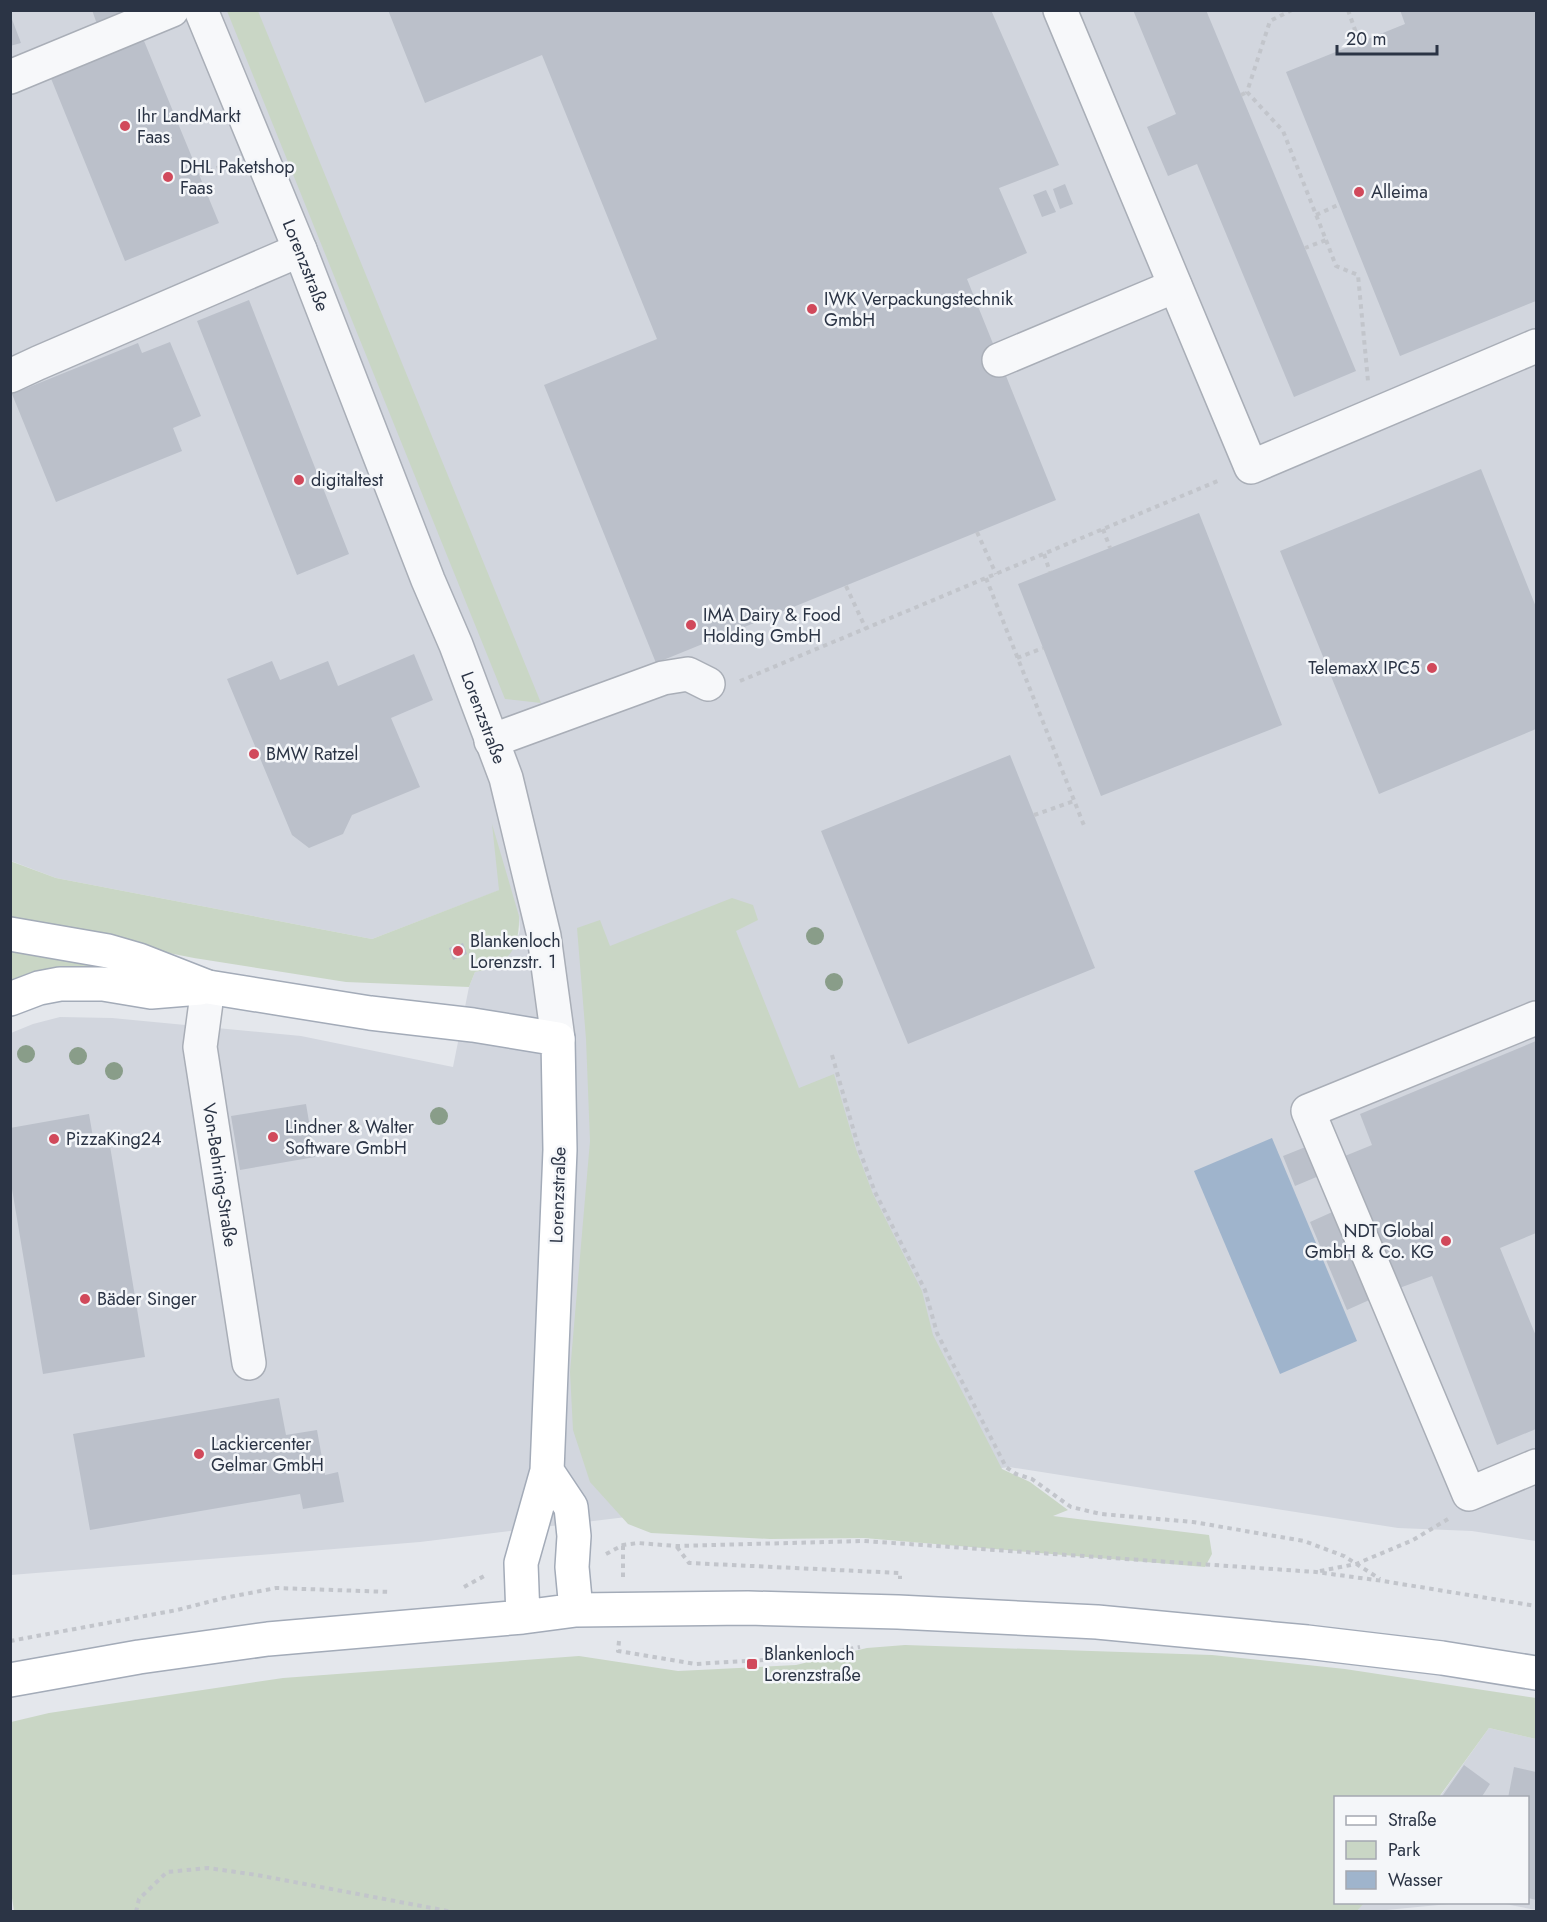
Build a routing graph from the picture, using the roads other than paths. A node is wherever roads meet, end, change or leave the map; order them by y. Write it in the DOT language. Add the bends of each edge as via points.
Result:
graph roads {
  1 [pos="172,10"];
  2 [pos="201,10"];
  3 [pos="1060,10"];
  4 [pos="10,77"];
  5 [pos="300,250"];
  6 [pos="1175,285"];
  7 [pos="1536,346"];
  8 [pos="999,360"];
  9 [pos="10,376"];
  10 [pos="708,684"];
  11 [pos="491,741"];
  12 [pos="10,934"];
  13 [pos="208,987"];
  14 [pos="10,999"];
  15 [pos="1536,1018"];
  16 [pos="558,1039"];
  17 [pos="249,1363"];
  18 [pos="1536,1466"];
  19 [pos="547,1471"];
  20 [pos="576,1610"];
  21 [pos="523,1617"];
  22 [pos="1536,1673"];
  23 [pos="17,1679"];
  1 -- 4 [label="street"];
  2 -- 5 [label="street, Lorenzstraße"];
  3 -- 6 [label="street"];
  5 -- 9 [label="street"];
  5 -- 11 [label="street, Lorenzstraße"];
  6 -- 7 [label="street" via="1251,467"];
  6 -- 8 [label="street"];
  10 -- 11 [label="street" via="688,674 663,678"];
  11 -- 16 [label="street, Lorenzstraße" via="506,778 544,936"];
  12 -- 13 [label="main road" via="108,951"];
  13 -- 14 [label="main road" via="151,992 103,984 60,984"];
  13 -- 16 [label="main road"];
  13 -- 17 [label="street, Von-Behring-Straße" via="200,1047"];
  15 -- 18 [label="street" via="1308,1111 1469,1494"];
  16 -- 19 [label="main road, Lorenzstraße" via="560,1150"];
  19 -- 20 [label="main road" via="571,1507"];
  19 -- 21 [label="main road, Lorenzstraße" via="521,1563"];
  20 -- 21 [label="main road"];
  20 -- 22 [label="main road" via="898,1612 1096,1622 1352,1648"];
  21 -- 23 [label="main road" via="268,1639"];
}
